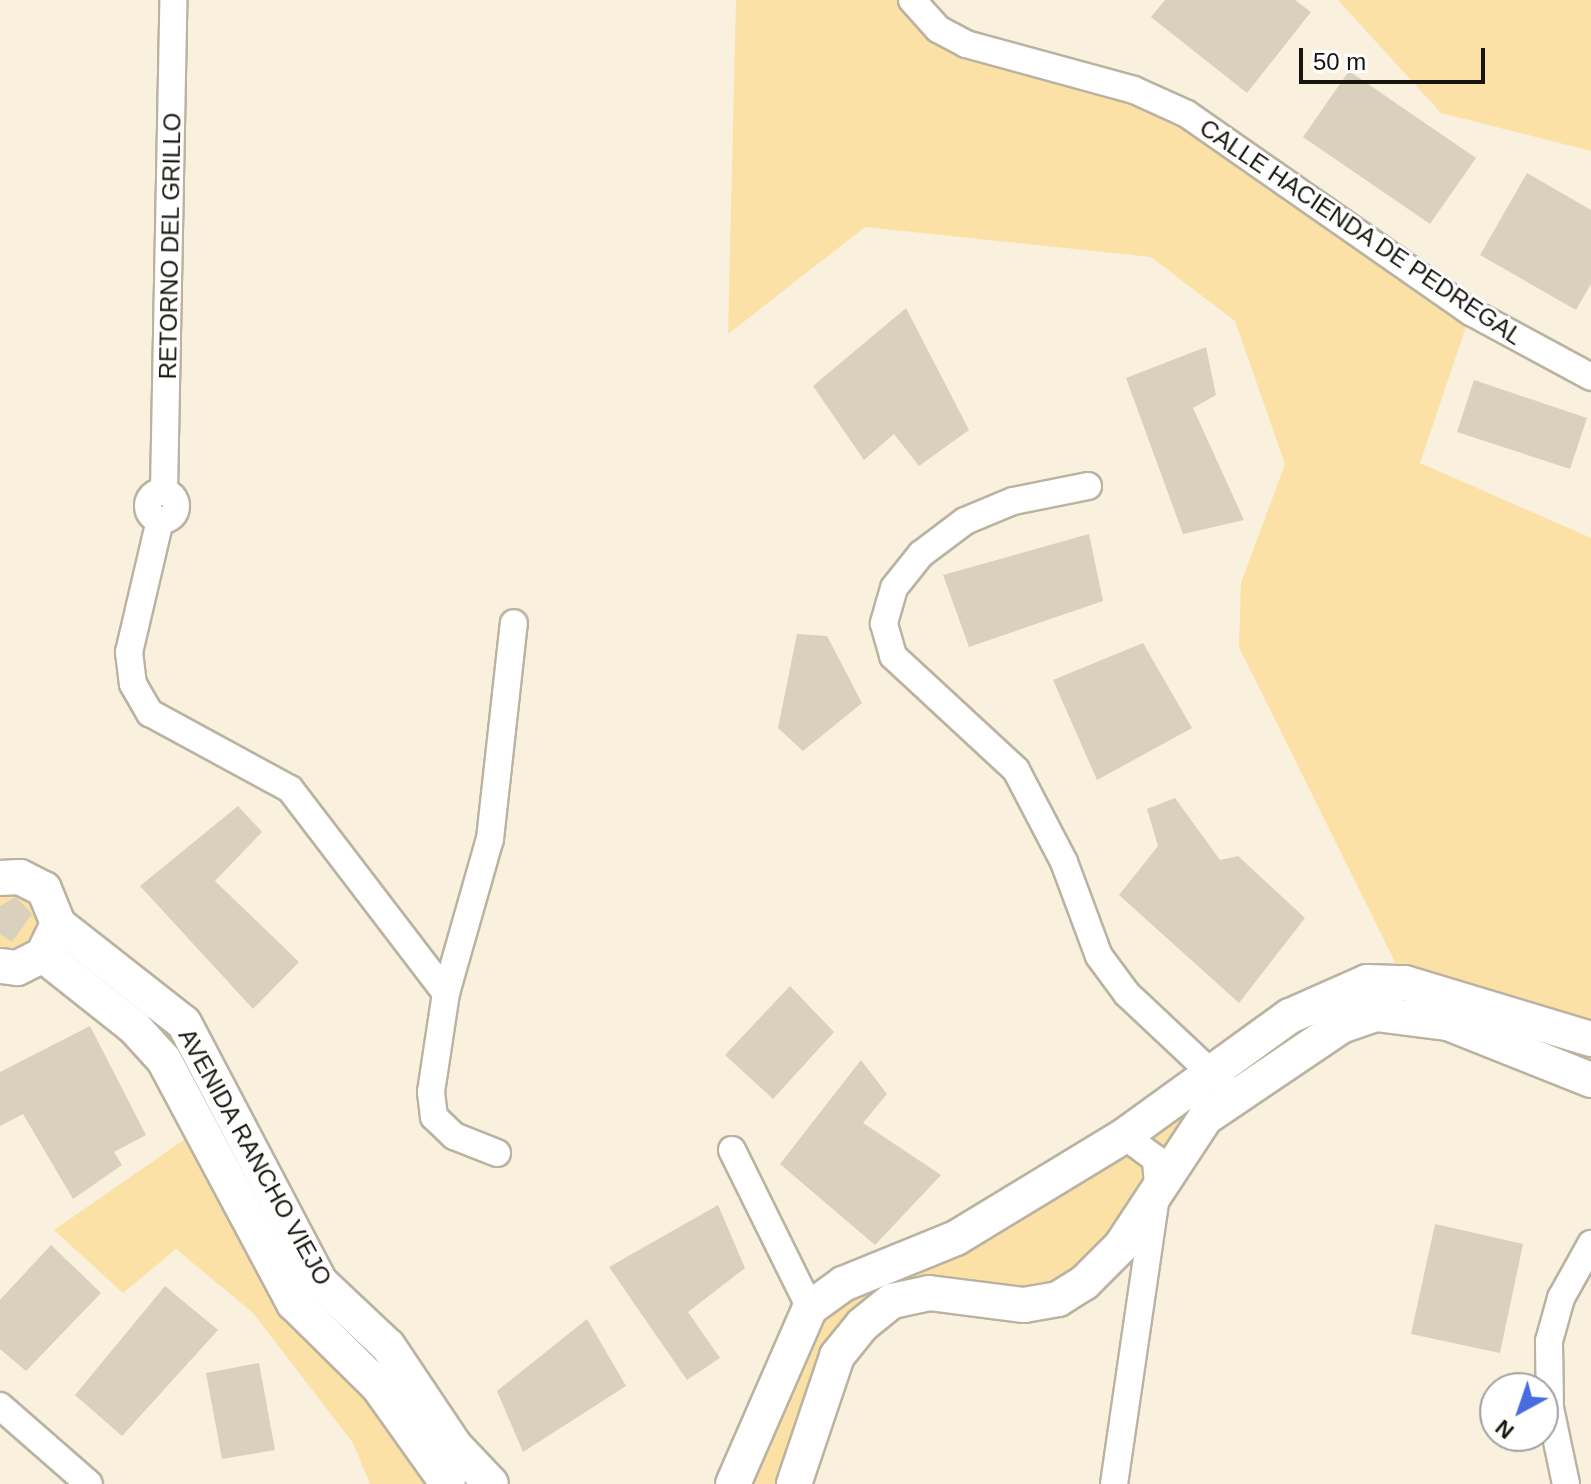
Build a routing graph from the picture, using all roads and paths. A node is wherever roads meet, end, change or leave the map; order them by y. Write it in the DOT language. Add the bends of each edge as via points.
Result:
graph roads {
  1 [pos="173,0"];
  2 [pos="912,0"];
  3 [pos="1591,377"];
  4 [pos="1088,486"];
  5 [pos="514,623"];
  6 [pos="0,878"];
  7 [pos="58,924"];
  8 [pos="43,955"];
  9 [pos="0,966"];
  10 [pos="446,993"];
  11 [pos="1591,1039"];
  12 [pos="1591,1080"];
  13 [pos="1223,1084"];
  14 [pos="1124,1136"];
  15 [pos="732,1150"];
  16 [pos="497,1153"];
  17 [pos="1158,1184"];
  18 [pos="276,1233"];
  19 [pos="1591,1244"];
  20 [pos="810,1308"];
  21 [pos="0,1406"];
  22 [pos="89,1484"];
  23 [pos="448,1484"];
  24 [pos="491,1484"];
  25 [pos="733,1484"];
  26 [pos="794,1484"];
  27 [pos="1114,1484"];
  28 [pos="1566,1484"];
  1 -- 10 [label="street, RETORNO DEL GRILLO" via="164,491 176,508 160,520 129,652 133,684 150,713 290,789"];
  2 -- 3 [label="street, CALLE HACIENDA DE PEDREGAL" via="938,29 966,44 1134,90 1187,114 1471,312"];
  4 -- 13 [label="street" via="1013,501 965,521 903,577 884,624 893,656 1016,770 1064,862 1099,956"];
  5 -- 10 [label="street" via="490,839"];
  6 -- 7 [label="street" via="20,877 44,889"];
  7 -- 8 [label="street"];
  7 -- 18 [label="street, AVENIDA RANCHO VIEJO" via="184,1023"];
  8 -- 9 [label="street" via="17,968"];
  8 -- 18 [label="street, AVENIDA RANCHO VIEJO" via="135,1028 164,1060"];
  10 -- 16 [label="street" via="434,1117 454,1136"];
  11 -- 13 [label="street" via="1456,994 1367,982 1290,1016"];
  12 -- 13 [label="street" via="1448,1023 1376,1014"];
  13 -- 14 [label="street"];
  13 -- 17 [label="street"];
  14 -- 17 [label="street" via="1156,1159"];
  14 -- 20 [label="street" via="956,1238 843,1284"];
  15 -- 20 [label="street"];
  17 -- 26 [label="street" via="1105,1266 1058,1299 1024,1305 929,1293 892,1301 862,1325 837,1356"];
  17 -- 27 [label="street"];
  18 -- 23 [label="street, AVENIDA RANCHO VIEJO" via="294,1303 378,1386"];
  18 -- 24 [label="street, AVENIDA RANCHO VIEJO" via="388,1346 455,1446"];
  19 -- 28 [label="street" via="1561,1298 1549,1341 1550,1408"];
  20 -- 25 [label="street"];
  21 -- 22 [label="street"];
}
